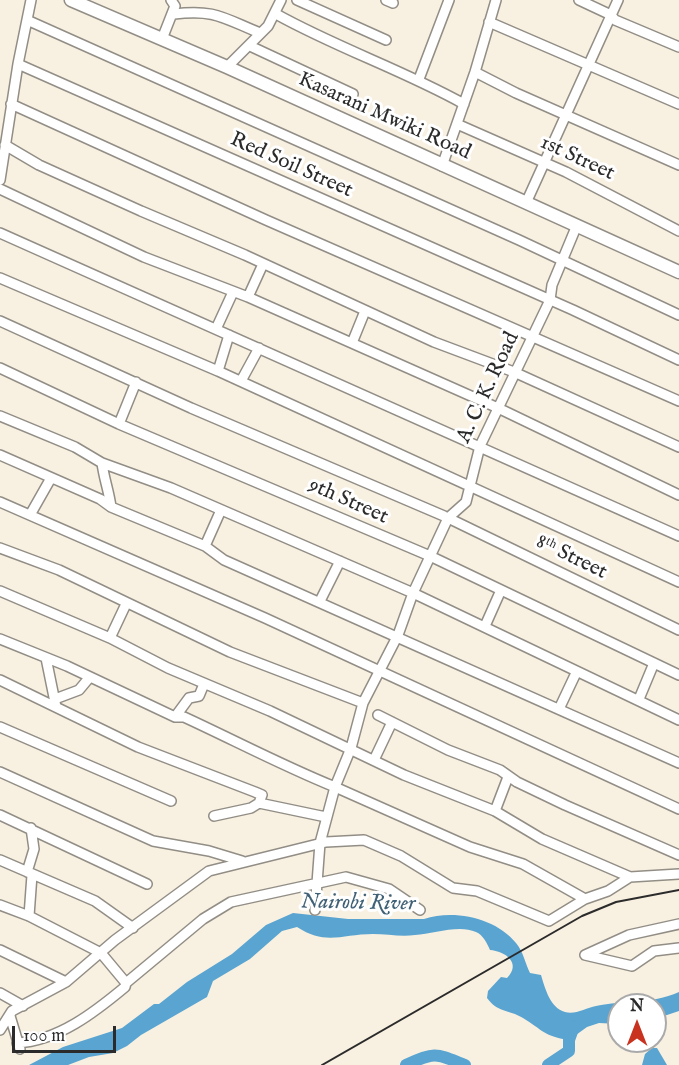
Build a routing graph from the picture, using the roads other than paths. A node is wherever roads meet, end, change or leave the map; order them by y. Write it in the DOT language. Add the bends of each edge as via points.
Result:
graph roads {
  1 [pos="31,0"];
  2 [pos="71,0"];
  3 [pos="171,0"];
  4 [pos="281,0"];
  5 [pos="297,0"];
  6 [pos="449,0"];
  7 [pos="579,0"];
  8 [pos="618,0"];
  9 [pos="492,1"];
  10 [pos="276,14"];
  11 [pos="174,15"];
  12 [pos="611,15"];
  13 [pos="27,20"];
  14 [pos="489,22"];
  15 [pos="260,33"];
  16 [pos="162,39"];
  17 [pos="386,40"];
  18 [pos="250,46"];
  19 [pos="679,47"];
  20 [pos="18,64"];
  21 [pos="588,64"];
  22 [pos="227,67"];
  23 [pos="475,72"];
  24 [pos="419,79"];
  25 [pos="353,94"];
  26 [pos="11,104"];
  27 [pos="464,104"];
  28 [pos="679,104"];
  29 [pos="566,116"];
  30 [pos="457,124"];
  31 [pos="5,145"];
  32 [pos="544,165"];
  33 [pos="679,165"];
  34 [pos="442,166"];
  35 [pos="0,180"];
  36 [pos="0,189"];
  37 [pos="526,203"];
  38 [pos="577,225"];
  39 [pos="679,231"];
  40 [pos="0,233"];
  41 [pos="563,261"];
  42 [pos="263,264"];
  43 [pos="679,272"];
  44 [pos="0,278"];
  45 [pos="233,292"];
  46 [pos="248,297"];
  47 [pos="550,300"];
  48 [pos="365,311"];
  49 [pos="679,315"];
  50 [pos="0,321"];
  51 [pos="216,329"];
  52 [pos="229,335"];
  53 [pos="532,337"];
  54 [pos="352,343"];
  55 [pos="259,348"];
  56 [pos="679,360"];
  57 [pos="0,368"];
  58 [pos="218,371"];
  59 [pos="514,372"];
  60 [pos="241,381"];
  61 [pos="136,382"];
  62 [pos="679,401"];
  63 [pos="498,408"];
  64 [pos="0,416"];
  65 [pos="119,424"];
  66 [pos="480,446"];
  67 [pos="679,447"];
  68 [pos="0,455"];
  69 [pos="102,463"];
  70 [pos="51,478"];
  71 [pos="470,486"];
  72 [pos="679,495"];
  73 [pos="0,502"];
  74 [pos="111,507"];
  75 [pos="221,510"];
  76 [pos="30,514"];
  77 [pos="448,518"];
  78 [pos="679,536"];
  79 [pos="205,546"];
  80 [pos="0,548"];
  81 [pos="430,556"];
  82 [pos="340,561"];
  83 [pos="679,582"];
  84 [pos="501,590"];
  85 [pos="0,591"];
  86 [pos="413,593"];
  87 [pos="320,602"];
  88 [pos="126,604"];
  89 [pos="485,626"];
  90 [pos="679,630"];
  91 [pos="398,635"];
  92 [pos="110,638"];
  93 [pos="0,639"];
  94 [pos="46,658"];
  95 [pos="654,663"];
  96 [pos="380,671"];
  97 [pos="576,673"];
  98 [pos="679,675"];
  99 [pos="89,678"];
  100 [pos="0,681"];
  101 [pos="204,684"];
  102 [pos="639,699"];
  103 [pos="55,703"];
  104 [pos="363,703"];
  105 [pos="560,709"];
  106 [pos="378,715"];
  107 [pos="175,717"];
  108 [pos="679,720"];
  109 [pos="392,722"];
  110 [pos="0,728"];
  111 [pos="351,748"];
  112 [pos="374,760"];
  113 [pos="677,760"];
  114 [pos="0,772"];
  115 [pos="508,777"];
  116 [pos="335,787"];
  117 [pos="171,801"];
  118 [pos="259,803"];
  119 [pos="679,809"];
  120 [pos="495,811"];
  121 [pos="0,815"];
  122 [pos="214,816"];
  123 [pos="326,818"];
  124 [pos="30,828"];
  125 [pos="320,843"];
  126 [pos="679,855"];
  127 [pos="0,860"];
  128 [pos="242,861"];
  129 [pos="29,874"];
  130 [pos="679,874"];
  131 [pos="630,877"];
  132 [pos="317,882"];
  133 [pos="147,884"];
  134 [pos="585,899"];
  135 [pos="0,904"];
  136 [pos="315,910"];
  137 [pos="420,910"];
  138 [pos="28,916"];
  139 [pos="679,924"];
  140 [pos="133,928"];
  141 [pos="679,948"];
  142 [pos="0,950"];
  143 [pos="101,952"];
  144 [pos="66,982"];
  145 [pos="126,983"];
  146 [pos="0,993"];
  147 [pos="23,1006"];
  148 [pos="9,1014"];
  149 [pos="0,1030"];
  1 -- 13 [label="street"];
  2 -- 16 [label="main road, Kasarani Mwiki Road"];
  3 -- 11 [label="street"];
  4 -- 10 [label="street"];
  5 -- 17 [label="street"];
  6 -- 24 [label="street"];
  7 -- 12 [label="street"];
  8 -- 12 [label="street"];
  9 -- 14 [label="street"];
  10 -- 15 [label="street"];
  10 -- 24 [label="street" via="333,44"];
  11 -- 15 [label="street" via="217,14"];
  11 -- 16 [label="street"];
  12 -- 19 [label="street"];
  12 -- 21 [label="street"];
  13 -- 20 [label="street"];
  13 -- 41 [label="street"];
  14 -- 21 [label="street"];
  14 -- 23 [label="street"];
  15 -- 18 [label="street"];
  16 -- 22 [label="main road, Kasarani Mwiki Road"];
  18 -- 22 [label="street"];
  18 -- 25 [label="street"];
  20 -- 26 [label="street"];
  20 -- 47 [label="street, Red Soil Street"];
  21 -- 28 [label="street"];
  21 -- 29 [label="street"];
  22 -- 34 [label="main road, Kasarani Mwiki Road"];
  23 -- 27 [label="street"];
  23 -- 29 [label="street"];
  24 -- 27 [label="street"];
  26 -- 31 [label="street"];
  26 -- 53 [label="street"];
  27 -- 30 [label="street"];
  29 -- 32 [label="street"];
  29 -- 33 [label="street"];
  30 -- 32 [label="street, 1st Street"];
  30 -- 34 [label="street"];
  31 -- 35 [label="street"];
  31 -- 42 [label="street" via="83,186"];
  32 -- 37 [label="street"];
  32 -- 39 [label="street, 1st Street" via="566,172"];
  34 -- 37 [label="main road, Kasarani Mwiki Road"];
  36 -- 45 [label="street" via="144,257"];
  37 -- 38 [label="main road, Kasarani Mwiki Road"];
  38 -- 41 [label="street, A. C. K. Road"];
  38 -- 43 [label="main road, Kasarani Mwiki Road"];
  40 -- 51 [label="street"];
  41 -- 47 [label="street, A. C. K. Road"];
  41 -- 49 [label="street"];
  42 -- 46 [label="street"];
  42 -- 48 [label="street"];
  44 -- 58 [label="street"];
  45 -- 46 [label="street"];
  45 -- 51 [label="street"];
  46 -- 54 [label="street"];
  47 -- 53 [label="street, A. C. K. Road"];
  47 -- 56 [label="street, Red Soil Street"];
  48 -- 54 [label="street"];
  48 -- 59 [label="street"];
  50 -- 61 [label="street, 8ᵗʰ Street"];
  51 -- 52 [label="street"];
  52 -- 55 [label="street"];
  52 -- 58 [label="street"];
  53 -- 59 [label="street, A. C. K. Road"];
  53 -- 62 [label="street"];
  54 -- 63 [label="street"];
  55 -- 60 [label="street"];
  55 -- 66 [label="street"];
  57 -- 65 [label="street, 9th Street"];
  58 -- 60 [label="street"];
  59 -- 63 [label="street, A. C. K. Road"];
  59 -- 67 [label="street"];
  60 -- 71 [label="street"];
  61 -- 65 [label="street"];
  61 -- 77 [label="street, 8ᵗʰ Street"];
  63 -- 66 [label="street, A. C. K. Road"];
  63 -- 72 [label="street"];
  64 -- 69 [label="street" via="75,447"];
  65 -- 81 [label="street, 9th Street"];
  66 -- 71 [label="street, A. C. K. Road"];
  66 -- 78 [label="street"];
  68 -- 70 [label="street"];
  69 -- 74 [label="street"];
  69 -- 75 [label="street"];
  70 -- 74 [label="street"];
  70 -- 76 [label="street"];
  71 -- 77 [label="street, A. C. K. Road" via="463,507"];
  71 -- 83 [label="street"];
  73 -- 76 [label="street"];
  74 -- 79 [label="street"];
  75 -- 79 [label="street"];
  75 -- 82 [label="street"];
  76 -- 96 [label="street"];
  77 -- 81 [label="street, A. C. K. Road"];
  77 -- 90 [label="street, 8ᵗʰ Street"];
  79 -- 87 [label="street" via="224,560"];
  80 -- 88 [label="street" via="59,570"];
  81 -- 84 [label="street, 9th Street"];
  81 -- 86 [label="street, A. C. K. Road"];
  82 -- 86 [label="street"];
  82 -- 87 [label="street"];
  84 -- 89 [label="street"];
  84 -- 95 [label="street, 9th Street"];
  85 -- 92 [label="street"];
  86 -- 89 [label="street"];
  86 -- 91 [label="street, A. C. K. Road"];
  87 -- 91 [label="street"];
  88 -- 92 [label="street"];
  88 -- 104 [label="street" via="230,652"];
  89 -- 97 [label="street"];
  91 -- 96 [label="street, A. C. K. Road"];
  91 -- 105 [label="street"];
  92 -- 101 [label="street"];
  93 -- 94 [label="street"];
  94 -- 99 [label="street"];
  94 -- 103 [label="street"];
  95 -- 98 [label="street, 9th Street"];
  95 -- 102 [label="street"];
  96 -- 104 [label="street, A. C. K. Road"];
  96 -- 119 [label="street"];
  97 -- 102 [label="street"];
  97 -- 105 [label="street"];
  99 -- 103 [label="street" via="79,690"];
  99 -- 107 [label="street"];
  100 -- 103 [label="street"];
  101 -- 107 [label="street" via="199,696 189,698"];
  101 -- 111 [label="street"];
  102 -- 108 [label="street"];
  103 -- 118 [label="street" via="138,747 262,795"];
  104 -- 111 [label="street, A. C. K. Road"];
  105 -- 113 [label="street"];
  106 -- 109 [label="street"];
  107 -- 116 [label="street" via="184,717"];
  109 -- 112 [label="street"];
  109 -- 115 [label="street"];
  110 -- 117 [label="street"];
  111 -- 112 [label="street"];
  111 -- 116 [label="street, A. C. K. Road"];
  112 -- 120 [label="street" via="404,776"];
  114 -- 128 [label="street" via="153,841"];
  115 -- 120 [label="street"];
  115 -- 126 [label="street"];
  116 -- 123 [label="street, A. C. K. Road"];
  116 -- 134 [label="street" via="470,847 523,864"];
  118 -- 122 [label="street"];
  118 -- 123 [label="street"];
  120 -- 131 [label="street" via="542,839"];
  121 -- 124 [label="street"];
  123 -- 125 [label="street, A. C. K. Road"];
  124 -- 129 [label="street" via="34,849"];
  124 -- 133 [label="street"];
  125 -- 128 [label="street"];
  125 -- 132 [label="street, A. C. K. Road"];
  125 -- 134 [label="street" via="364,840 401,856 453,888 477,891 549,921"];
  127 -- 129 [label="street"];
  128 -- 140 [label="street" via="209,871"];
  129 -- 138 [label="street"];
  129 -- 140 [label="street" via="95,901"];
  130 -- 131 [label="street"];
  131 -- 134 [label="street"];
  132 -- 136 [label="street, A. C. K. Road"];
  132 -- 137 [label="street" via="346,877 375,883"];
  132 -- 145 [label="street" via="231,902 203,919"];
  135 -- 138 [label="street"];
  138 -- 143 [label="street"];
  139 -- 141 [label="street" via="629,935 585,955 632,966 654,951"];
  140 -- 143 [label="street"];
  142 -- 144 [label="street"];
  143 -- 144 [label="street"];
  143 -- 145 [label="street"];
  144 -- 147 [label="street"];
  145 -- 148 [label="street" via="102,1006 76,1022 19,1046"];
  146 -- 147 [label="street"];
  147 -- 148 [label="street"];
  148 -- 149 [label="street" via="8,1022"];
}
